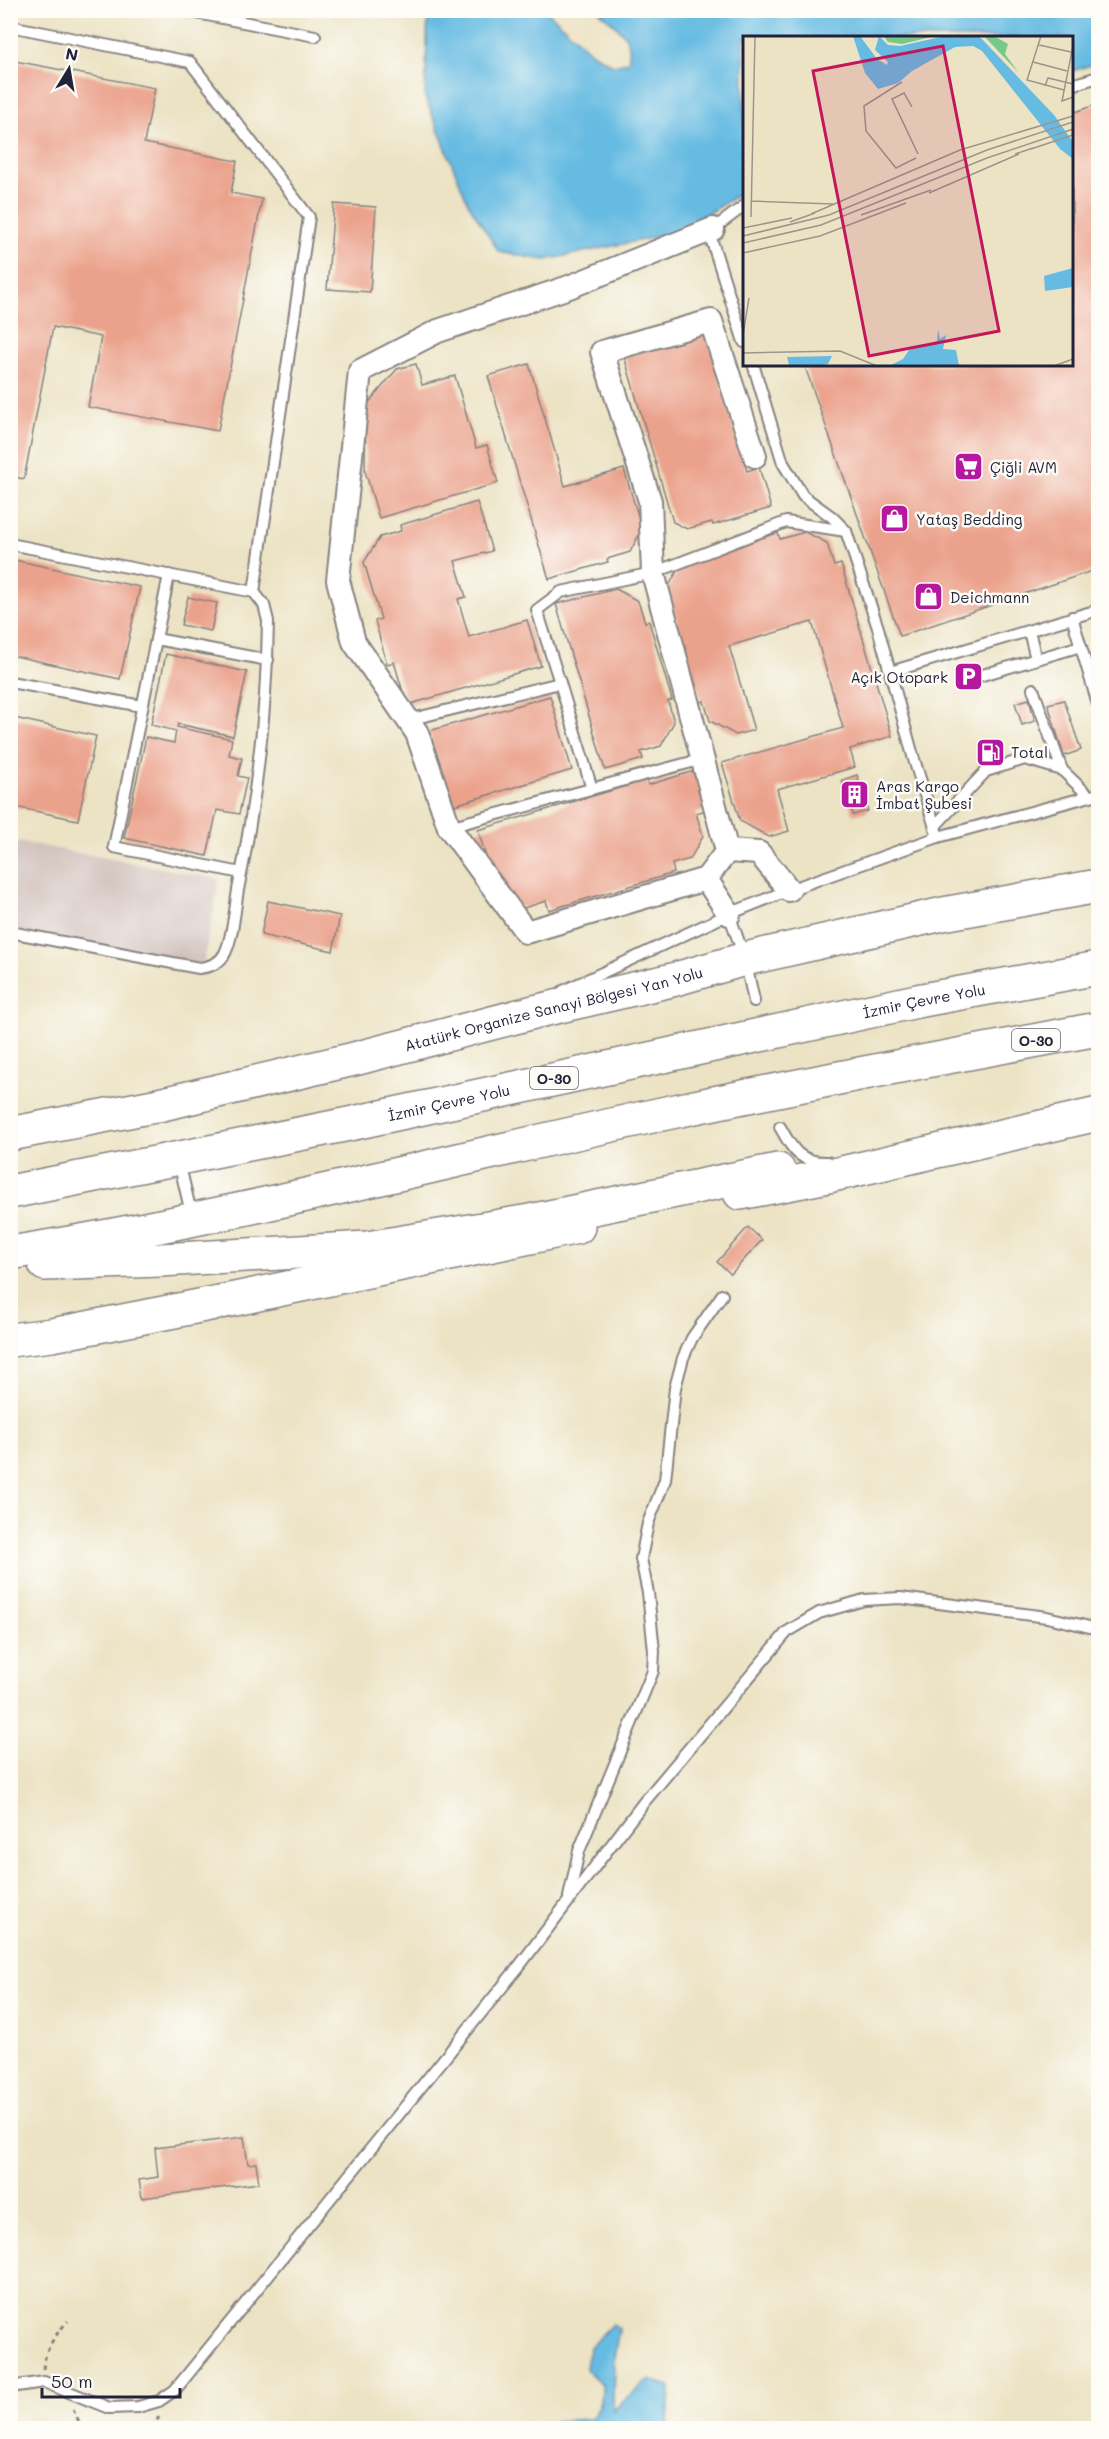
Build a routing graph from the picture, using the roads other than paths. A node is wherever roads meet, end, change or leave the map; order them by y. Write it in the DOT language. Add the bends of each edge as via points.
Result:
graph roads {
  1 [pos="181,10"];
  2 [pos="10,26"];
  3 [pos="315,36"];
  4 [pos="1098,77"];
  5 [pos="1073,84"];
  6 [pos="743,207"];
  7 [pos="713,229"];
  8 [pos="743,339"];
  9 [pos="754,366"];
  10 [pos="754,456"];
  11 [pos="846,531"];
  12 [pos="10,544"];
  13 [pos="653,573"];
  14 [pos="169,575"];
  15 [pos="254,592"];
  16 [pos="1098,610"];
  17 [pos="1072,617"];
  18 [pos="1029,631"];
  19 [pos="156,639"];
  20 [pos="1081,646"];
  21 [pos="1036,659"];
  22 [pos="268,660"];
  23 [pos="890,672"];
  24 [pos="962,681"];
  25 [pos="10,682"];
  26 [pos="560,683"];
  27 [pos="1032,689"];
  28 [pos="1098,704"];
  29 [pos="142,706"];
  30 [pos="408,720"];
  31 [pos="703,759"];
  32 [pos="1062,770"];
  33 [pos="592,789"];
  34 [pos="1094,795"];
  35 [pos="449,827"];
  36 [pos="937,831"];
  37 [pos="727,851"];
  38 [pos="242,873"];
  39 [pos="706,879"];
  40 [pos="1098,886"];
  41 [pos="789,890"];
  42 [pos="729,914"];
  43 [pos="10,932"];
  44 [pos="745,959"];
  45 [pos="1098,968"];
  46 [pos="754,1001"];
  47 [pos="534,1012"];
  48 [pos="1098,1029"];
  49 [pos="1098,1046"];
  50 [pos="973,1052"];
  51 [pos="1095,1114"];
  52 [pos="10,1124"];
  53 [pos="58,1125"];
  54 [pos="780,1127"];
  55 [pos="10,1134"];
  56 [pos="902,1147"];
  57 [pos="178,1159"];
  58 [pos="837,1160"];
  59 [pos="778,1170"];
  60 [pos="10,1192"];
  61 [pos="192,1219"];
  62 [pos="10,1253"];
  63 [pos="10,1265"];
  64 [pos="722,1295"];
  65 [pos="10,1340"];
  66 [pos="1098,1629"];
  67 [pos="568,1902"];
  68 [pos="10,2387"];
  1 -- 3 [label="lane"];
  2 -- 15 [label="lane" via="190,62 309,217"];
  4 -- 5 [label="lane"];
  6 -- 7 [label="lane"];
  7 -- 8 [label="lane" via="709,232"];
  7 -- 30 [label="street" via="569,287 438,331 360,371 338,580 354,642"];
  9 -- 11 [label="lane" via="783,463 802,496"];
  10 -- 13 [label="street" via="711,321 602,352 650,501"];
  11 -- 13 [label="lane" via="786,522"];
  11 -- 23 [label="lane"];
  12 -- 14 [label="lane"];
  13 -- 26 [label="lane" via="561,592 537,610"];
  13 -- 31 [label="street"];
  14 -- 15 [label="lane"];
  14 -- 19 [label="lane"];
  15 -- 22 [label="lane" via="264,605 268,621"];
  16 -- 17 [label="lane"];
  17 -- 18 [label="lane"];
  17 -- 20 [label="lane"];
  18 -- 21 [label="lane"];
  18 -- 23 [label="lane"];
  19 -- 22 [label="lane"];
  19 -- 29 [label="lane"];
  20 -- 21 [label="lane"];
  20 -- 28 [label="lane"];
  21 -- 24 [label="lane"];
  22 -- 38 [label="lane" via="263,737"];
  23 -- 36 [label="lane"];
  25 -- 29 [label="lane"];
  26 -- 30 [label="lane"];
  26 -- 33 [label="lane"];
  27 -- 32 [label="lane"];
  29 -- 38 [label="lane" via="114,847"];
  30 -- 35 [label="street" via="417,733"];
  31 -- 33 [label="lane"];
  31 -- 37 [label="street"];
  32 -- 34 [label="lane"];
  32 -- 36 [label="lane" via="1025,759 986,771"];
  33 -- 35 [label="lane"];
  34 -- 36 [label="lane"];
  35 -- 39 [label="street" via="526,932"];
  36 -- 41 [label="lane"];
  37 -- 39 [label="street"];
  37 -- 41 [label="street" via="759,853"];
  38 -- 43 [label="lane" via="225,953 206,968"];
  39 -- 42 [label="street"];
  40 -- 44 [label="main road, Atatürk Organize Sanayi Bölgesi Yan Yolu" via="944,914"];
  41 -- 42 [label="lane"];
  42 -- 44 [label="lane"];
  42 -- 47 [label="lane" via="564,991"];
  44 -- 46 [label="lane"];
  44 -- 47 [label="main road, Atatürk Organize Sanayi Bölgesi Yan Yolu"];
  45 -- 57 [label="main road, İzmir Çevre Yolu / O-30" via="893,1006"];
  47 -- 53 [label="main road, Atatürk Organize Sanayi Bölgesi Yan Yolu" via="343,1062"];
  48 -- 50 [label="main road, O-30"];
  49 -- 50 [label="main road"];
  50 -- 61 [label="main road, O-30" via="672,1112"];
  51 -- 56 [label="lane" via="1003,1125"];
  51 -- 65 [label="main road" via="833,1176 235,1299"];
  52 -- 53 [label="main road"];
  53 -- 55 [label="main road, Atatürk Organize Sanayi Bölgesi Yan Yolu"];
  54 -- 58 [label="lane" via="794,1153 810,1161"];
  57 -- 60 [label="main road, İzmir Çevre Yolu / O-30"];
  57 -- 61 [label="lane"];
  59 -- 63 [label="main road" via="530,1221 367,1248"];
  61 -- 62 [label="main road, O-30"];
  64 -- 67 [label="lane" via="683,1358 675,1388 665,1480 648,1523 640,1559 648,1593 653,1671 579,1851"];
  66 -- 67 [label="lane" via="1047,1617 900,1598 864,1600 819,1613 787,1632 644,1802"];
  67 -- 68 [label="lane" via="176,2390 159,2401 138,2407 109,2408 44,2382"];
}
